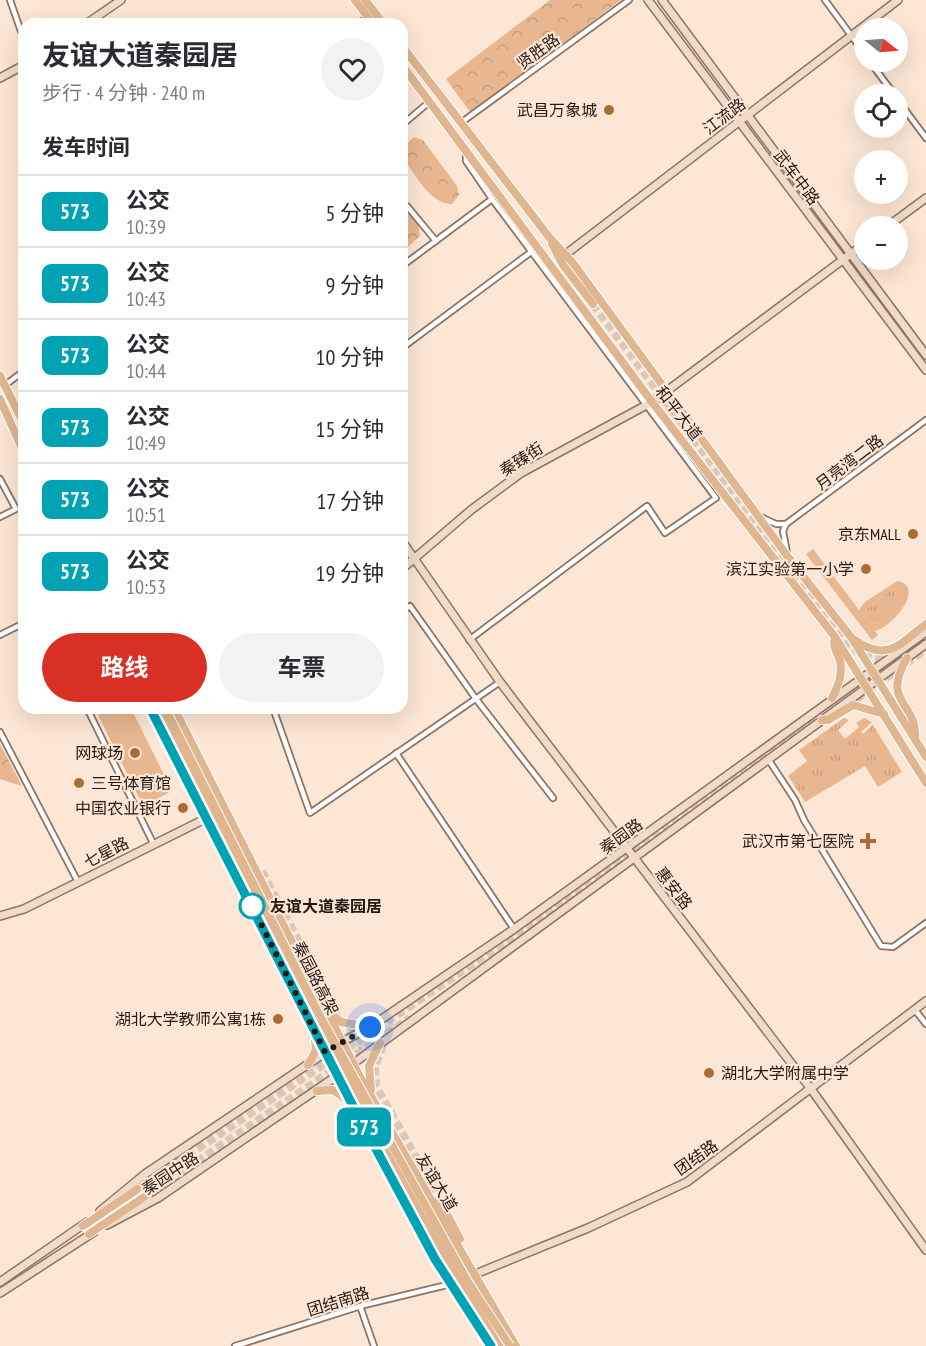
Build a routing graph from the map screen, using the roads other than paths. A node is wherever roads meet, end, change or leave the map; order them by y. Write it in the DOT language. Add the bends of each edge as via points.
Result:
graph roads {
  1 [pos="10,0"];
  2 [pos="121,0"];
  3 [pos="356,0"];
  4 [pos="365,0"];
  5 [pos="629,0"];
  6 [pos="648,0"];
  7 [pos="662,0"];
  8 [pos="825,0"];
  9 [pos="898,0"];
  10 [pos="95,18"];
  11 [pos="372,18"];
  12 [pos="18,23"];
  13 [pos="851,36"];
  14 [pos="854,40"];
  15 [pos="408,54"];
  16 [pos="18,69"];
  17 [pos="408,74"];
  18 [pos="0,78"];
  19 [pos="428,102"];
  20 [pos="908,114"];
  21 [pos="747,116"];
  22 [pos="408,119"];
  23 [pos="462,122"];
  24 [pos="739,122"];
  25 [pos="926,138"];
  26 [pos="465,151"];
  27 [pos="499,194"];
  28 [pos="926,198"];
  29 [pos="492,200"];
  30 [pos="408,207"];
  31 [pos="902,216"];
  32 [pos="549,237"];
  33 [pos="436,241"];
  34 [pos="531,252"];
  35 [pos="854,252"];
  36 [pos="566,254"];
  37 [pos="851,254"];
  38 [pos="843,260"];
  39 [pos="408,262"];
  40 [pos="593,304"];
  41 [pos="408,344"];
  42 [pos="926,355"];
  43 [pos="926,370"];
  44 [pos="18,375"];
  45 [pos="0,376"];
  46 [pos="4,386"];
  47 [pos="666,391"];
  48 [pos="0,399"];
  49 [pos="649,403"];
  50 [pos="18,413"];
  51 [pos="3,415"];
  52 [pos="926,420"];
  53 [pos="18,442"];
  54 [pos="0,479"];
  55 [pos="758,516"];
  56 [pos="0,517"];
  57 [pos="786,524"];
  58 [pos="408,550"];
  59 [pos="788,557"];
  60 [pos="415,559"];
  61 [pos="408,564"];
  62 [pos="408,607"];
  63 [pos="926,624"];
  64 [pos="18,626"];
  65 [pos="926,632"];
  66 [pos="0,635"];
  67 [pos="835,637"];
  68 [pos="851,637"];
  69 [pos="470,640"];
  70 [pos="926,644"];
  71 [pos="907,658"];
  72 [pos="872,670"];
  73 [pos="861,677"];
  74 [pos="878,679"];
  75 [pos="500,682"];
  76 [pos="867,686"];
  77 [pos="832,698"];
  78 [pos="476,699"];
  79 [pos="90,714"];
  80 [pos="153,714"];
  81 [pos="160,714"];
  82 [pos="168,714"];
  83 [pos="177,714"];
  84 [pos="275,714"];
  85 [pos="884,714"];
  86 [pos="822,720"];
  87 [pos="0,734"];
  88 [pos="915,739"];
  89 [pos="396,753"];
  90 [pos="926,757"];
  91 [pos="768,759"];
  92 [pos="926,783"];
  93 [pos="553,798"];
  94 [pos="225,809"];
  95 [pos="206,818"];
  96 [pos="153,843"];
  97 [pos="244,847"];
  98 [pos="626,849"];
  99 [pos="633,858"];
  100 [pos="262,871"];
  101 [pos="78,882"];
  102 [pos="0,916"];
  103 [pos="926,923"];
  104 [pos="514,929"];
  105 [pos="926,1001"];
  106 [pos="322,1002"];
  107 [pos="915,1010"];
  108 [pos="311,1023"];
  109 [pos="926,1024"];
  110 [pos="370,1027"];
  111 [pos="342,1042"];
  112 [pos="380,1043"];
  113 [pos="325,1052"];
  114 [pos="308,1065"];
  115 [pos="351,1065"];
  116 [pos="337,1076"];
  117 [pos="811,1089"];
  118 [pos="317,1090"];
  119 [pos="354,1108"];
  120 [pos="390,1129"];
  121 [pos="138,1189"];
  122 [pos="147,1195"];
  123 [pos="439,1199"];
  124 [pos="83,1226"];
  125 [pos="90,1234"];
  126 [pos="926,1250"];
  127 [pos="466,1257"];
  128 [pos="475,1272"];
  129 [pos="0,1282"];
  130 [pos="451,1284"];
  131 [pos="0,1293"];
  132 [pos="360,1306"];
  133 [pos="235,1346"];
  134 [pos="374,1346"];
  135 [pos="491,1346"];
  136 [pos="499,1346"];
  137 [pos="510,1346"];
  138 [pos="516,1346"];
  1 -- 12 [label="street"];
  2 -- 10 [label="street"];
  3 -- 11 [label="main road"];
  4 -- 11 [label="main road"];
  5 -- 23 [label="street, 贤胜路"];
  6 -- 24 [label="street, 武车中路"];
  7 -- 21 [label="street, 武车中路"];
  8 -- 13 [label="street"];
  9 -- 13 [label="street, 江流路"];
  13 -- 14 [label="street"];
  13 -- 21 [label="street, 江流路"];
  15 -- 23 [label="main road, 和平大道"];
  16 -- 18 [label="street"];
  17 -- 19 [label="main road, 和平大道"];
  19 -- 22 [label="street"];
  19 -- 26 [label="main road, 和平大道"];
  20 -- 25 [label="street"];
  21 -- 24 [label="street, 江流路"];
  21 -- 37 [label="street, 武车中路"];
  23 -- 32 [label="main road, 和平大道"];
  24 -- 36 [label="street, 江流路"];
  24 -- 38 [label="street, 武车中路"];
  26 -- 27 [label="main road, 和平大道"];
  26 -- 29 [label="street" via="466,161"];
  27 -- 29 [label="street"];
  27 -- 49 [label="main road, 和平大道"];
  28 -- 31 [label="street"];
  29 -- 33 [label="street"];
  29 -- 34 [label="street"];
  30 -- 33 [label="street"];
  32 -- 36 [label="main road, 和平大道"];
  32 -- 40 [label="main road" via="563,265"];
  33 -- 39 [label="street"];
  34 -- 41 [label="street"];
  34 -- 49 [label="street"];
  35 -- 37 [label="street, 秦臻街"];
  36 -- 47 [label="main road, 和平大道"];
  37 -- 38 [label="street, 秦臻街"];
  37 -- 42 [label="street, 武车中路"];
  38 -- 43 [label="street, 武车中路"];
  38 -- 47 [label="street, 秦臻街"];
  44 -- 46 [label="street"];
  45 -- 46 [label="main road"];
  46 -- 50 [label="main road"];
  47 -- 49 [label="street, 秦臻街"];
  47 -- 55 [label="main road, 和平大道"];
  48 -- 51 [label="main road"];
  49 -- 60 [label="street, 秦臻街" via="529,468 471,510"];
  49 -- 67 [label="main road, 和平大道"];
  49 -- 69 [label="street" via="716,498 665,533 647,506"];
  51 -- 53 [label="main road"];
  52 -- 57 [label="street, 月亮湾二路"];
  54 -- 56 [label="street" via="16,509"];
  55 -- 57 [label="street"];
  55 -- 59 [label="main road, 和平大道"];
  57 -- 59 [label="street" via="783,531"];
  58 -- 60 [label="street, 惠安路"];
  59 -- 68 [label="main road, 和平大道"];
  60 -- 61 [label="street, 秦臻街"];
  60 -- 69 [label="street, 惠安路"];
  62 -- 78 [label="street"];
  63 -- 68 [label="main road" via="885,651 867,648"];
  64 -- 66 [label="street"];
  65 -- 72 [label="street, 秦园路"];
  67 -- 73 [label="main road, 和平大道"];
  67 -- 77 [label="main road" via="833,645 841,670"];
  68 -- 72 [label="main road, 和平大道"];
  69 -- 75 [label="street, 惠安路"];
  70 -- 71 [label="street, 秦园路"];
  71 -- 74 [label="street, 秦园路"];
  71 -- 88 [label="main road" via="896,689 916,726"];
  72 -- 73 [label="street, 秦园路"];
  72 -- 74 [label="main road, 和平大道"];
  73 -- 76 [label="main road, 和平大道"];
  73 -- 77 [label="street, 秦园路"];
  74 -- 76 [label="street, 秦园路"];
  74 -- 88 [label="main road, 和平大道"];
  75 -- 78 [label="street"];
  75 -- 98 [label="street, 惠安路"];
  76 -- 85 [label="main road, 和平大道"];
  76 -- 86 [label="street, 秦园路"];
  77 -- 98 [label="street, 秦园路"];
  78 -- 89 [label="street"];
  78 -- 93 [label="street"];
  79 -- 96 [label="street"];
  80 -- 95 [label="main road"];
  81 -- 136 [label="main road, 秦园路高架, bridge" via="326,1043 445,1259"];
  82 -- 137 [label="main road, 秦园路高架, bridge" via="320,1016 468,1282"];
  83 -- 94 [label="main road, 友谊大道"];
  84 -- 89 [label="street" via="310,813"];
  85 -- 86 [label="main road" via="853,705"];
  85 -- 92 [label="main road, 和平大道"];
  86 -- 91 [label="street, 秦园路"];
  87 -- 101 [label="street"];
  88 -- 90 [label="main road, 和平大道"];
  89 -- 104 [label="street"];
  91 -- 99 [label="street, 秦园路"];
  91 -- 103 [label="street" via="881,946 893,947"];
  94 -- 95 [label="street, 七星路"];
  94 -- 97 [label="main road, 友谊大道"];
  95 -- 96 [label="street, 七星路"];
  95 -- 108 [label="main road"];
  96 -- 101 [label="street, 七星路"];
  97 -- 100 [label="main road"];
  97 -- 106 [label="main road, 友谊大道"];
  98 -- 99 [label="street, 惠安路"];
  98 -- 104 [label="street, 秦园路"];
  99 -- 112 [label="street, 秦园路"];
  99 -- 117 [label="street, 惠安路"];
  101 -- 102 [label="street, 七星路" via="24,909"];
  104 -- 110 [label="street, 秦园路"];
  105 -- 107 [label="street, 团结路"];
  106 -- 110 [label="main road" via="341,1022"];
  106 -- 111 [label="main road, 友谊大道"];
  107 -- 109 [label="street"];
  107 -- 117 [label="street, 团结路"];
  108 -- 113 [label="main road"];
  108 -- 114 [label="main road" via="316,1050"];
  110 -- 111 [label="street, 秦园路"];
  111 -- 113 [label="street, 秦园路"];
  111 -- 115 [label="main road, 友谊大道"];
  112 -- 115 [label="street, 秦园路"];
  112 -- 120 [label="main road" via="367,1073"];
  113 -- 114 [label="street, 秦园中路"];
  113 -- 116 [label="main road"];
  114 -- 124 [label="street, 秦园中路" via="138,1179"];
  115 -- 116 [label="street, 秦园中路"];
  115 -- 120 [label="main road, 友谊大道"];
  116 -- 118 [label="street, 秦园中路"];
  116 -- 119 [label="main road"];
  117 -- 126 [label="street, 惠安路"];
  117 -- 128 [label="street, 团结路" via="687,1182"];
  118 -- 119 [label="main road" via="333,1090"];
  118 -- 125 [label="street, 秦园中路" via="158,1198"];
  119 -- 130 [label="main road"];
  120 -- 127 [label="main road, 友谊大道"];
  121 -- 124 [label="main road"];
  122 -- 125 [label="main road"];
  123 -- 127 [label="main road"];
  124 -- 129 [label="street, 秦园中路"];
  125 -- 131 [label="street, 秦园中路"];
  127 -- 128 [label="main road, 友谊大道"];
  128 -- 130 [label="street, 团结路"];
  128 -- 138 [label="main road, 友谊大道"];
  130 -- 132 [label="street, 团结南路"];
  130 -- 135 [label="main road"];
  132 -- 133 [label="street, 团结南路"];
  132 -- 134 [label="street"];
}
